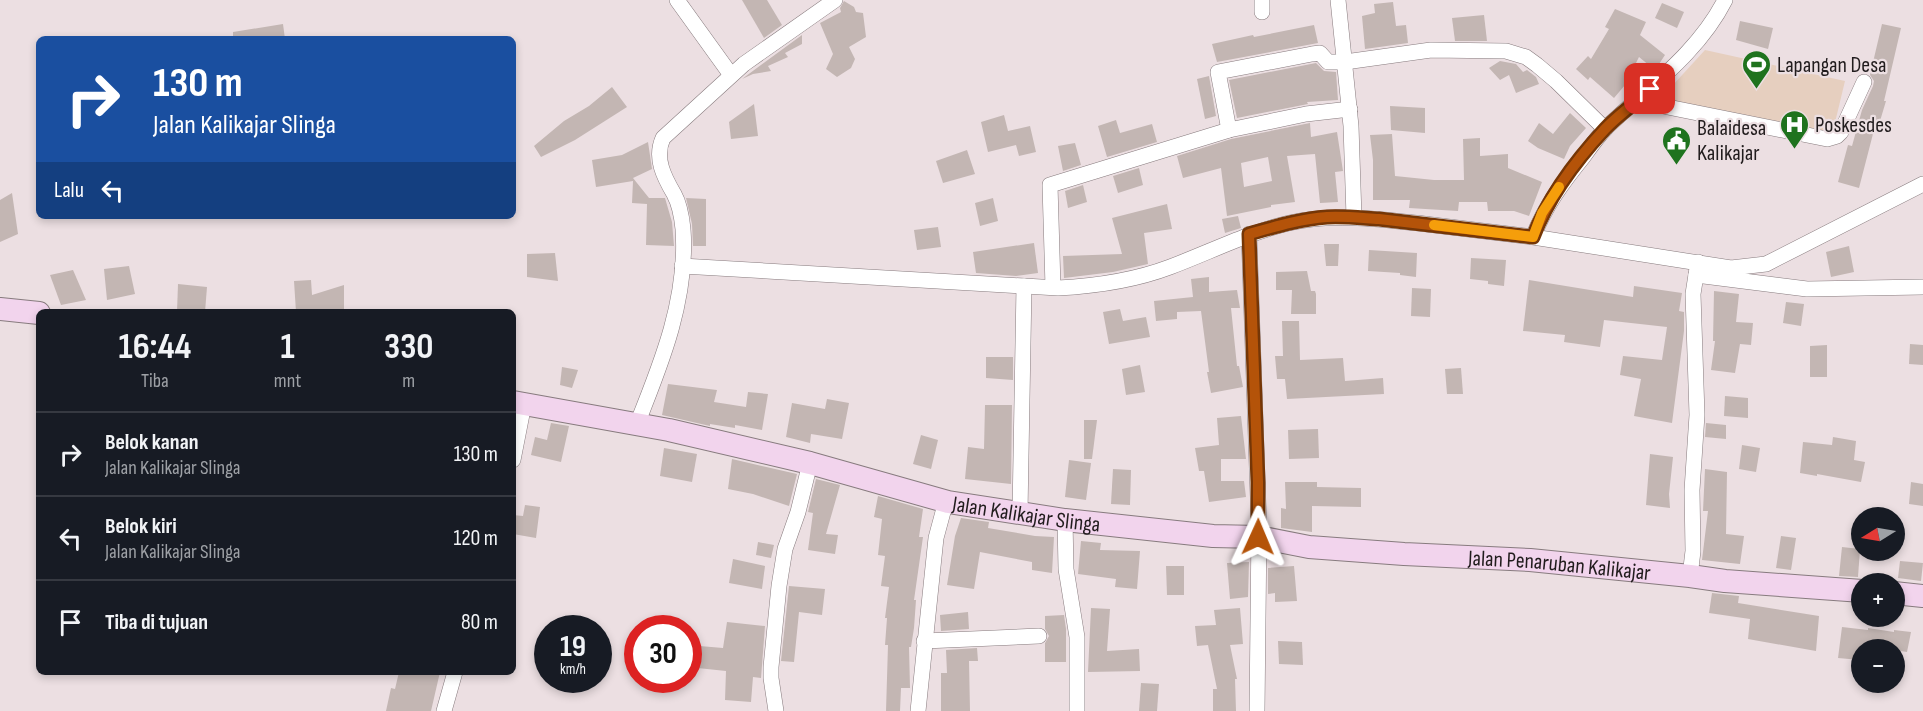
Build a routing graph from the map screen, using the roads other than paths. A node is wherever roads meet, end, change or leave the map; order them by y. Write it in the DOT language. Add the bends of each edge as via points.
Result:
graph roads {
  1 [pos="677,0"];
  2 [pos="835,0"];
  3 [pos="1338,0"];
  4 [pos="1725,0"];
  5 [pos="1345,62"];
  6 [pos="731,75"];
  7 [pos="1864,82"];
  8 [pos="1638,101"];
  9 [pos="1350,109"];
  10 [pos="1605,129"];
  11 [pos="1229,130"];
  12 [pos="1923,184"];
  13 [pos="1354,217"];
  14 [pos="1533,237"];
  15 [pos="1249,238"];
  16 [pos="682,266"];
  17 [pos="1697,268"];
  18 [pos="1024,286"];
  19 [pos="1053,287"];
  20 [pos="1923,287"];
  21 [pos="0,309"];
  22 [pos="36,314"];
  23 [pos="519,403"];
  24 [pos="637,424"];
  25 [pos="516,432"];
  26 [pos="810,463"];
  27 [pos="948,502"];
  28 [pos="1020,513"];
  29 [pos="1065,520"];
  30 [pos="1258,537"];
  31 [pos="1690,576"];
  32 [pos="1851,590"];
  33 [pos="1905,594"];
  34 [pos="1923,596"];
  35 [pos="1039,636"];
  36 [pos="924,641"];
  37 [pos="454,675"];
  38 [pos="444,711"];
  39 [pos="776,711"];
  40 [pos="918,711"];
  41 [pos="1077,711"];
  42 [pos="1257,711"];
  1 -- 6 [label="street"];
  2 -- 6 [label="street"];
  3 -- 5 [label="street"];
  4 -- 8 [label="street" via="1703,36"];
  5 -- 9 [label="street"];
  5 -- 10 [label="street" via="1431,50 1506,51 1537,65"];
  5 -- 11 [label="street" via="1328,62 1320,53 1218,72"];
  6 -- 16 [label="street" via="659,147 666,182 675,196 683,228"];
  7 -- 8 [label="street" via="1841,132 1827,139"];
  8 -- 10 [label="street"];
  9 -- 11 [label="street" via="1297,115"];
  9 -- 13 [label="street"];
  10 -- 14 [label="street" via="1561,184 1542,213"];
  11 -- 19 [label="street" via="1050,185"];
  12 -- 17 [label="street" via="1766,264"];
  13 -- 14 [label="street"];
  13 -- 15 [label="street" via="1290,223"];
  14 -- 17 [label="street"];
  15 -- 19 [label="street" via="1114,283"];
  15 -- 30 [label="street"];
  16 -- 18 [label="street"];
  16 -- 24 [label="street" via="672,331"];
  17 -- 20 [label="street" via="1807,289"];
  17 -- 31 [label="street" via="1693,294 1697,415"];
  18 -- 19 [label="street"];
  18 -- 28 [label="street"];
  21 -- 22 [label="street"];
  23 -- 24 [label="street, Jalan Kalikajar Slinga"];
  23 -- 25 [label="street"];
  24 -- 26 [label="street, Jalan Kalikajar Slinga"];
  26 -- 27 [label="street, Jalan Kalikajar Slinga"];
  26 -- 39 [label="street" via="785,549 779,586 771,667"];
  27 -- 28 [label="street, Jalan Kalikajar Slinga"];
  27 -- 36 [label="street" via="936,538"];
  28 -- 29 [label="street, Jalan Kalikajar Slinga"];
  29 -- 30 [label="street, Jalan Kalikajar Slinga"];
  29 -- 41 [label="street" via="1066,569 1077,637"];
  30 -- 31 [label="street, Jalan Penaruban Kalikajar" via="1309,547 1530,560"];
  30 -- 42 [label="street"];
  31 -- 32 [label="street, Jalan Penaruban Kalikajar"];
  33 -- 34 [label="street"];
  35 -- 36 [label="street"];
  36 -- 40 [label="street"];
  37 -- 38 [label="street"];
}
